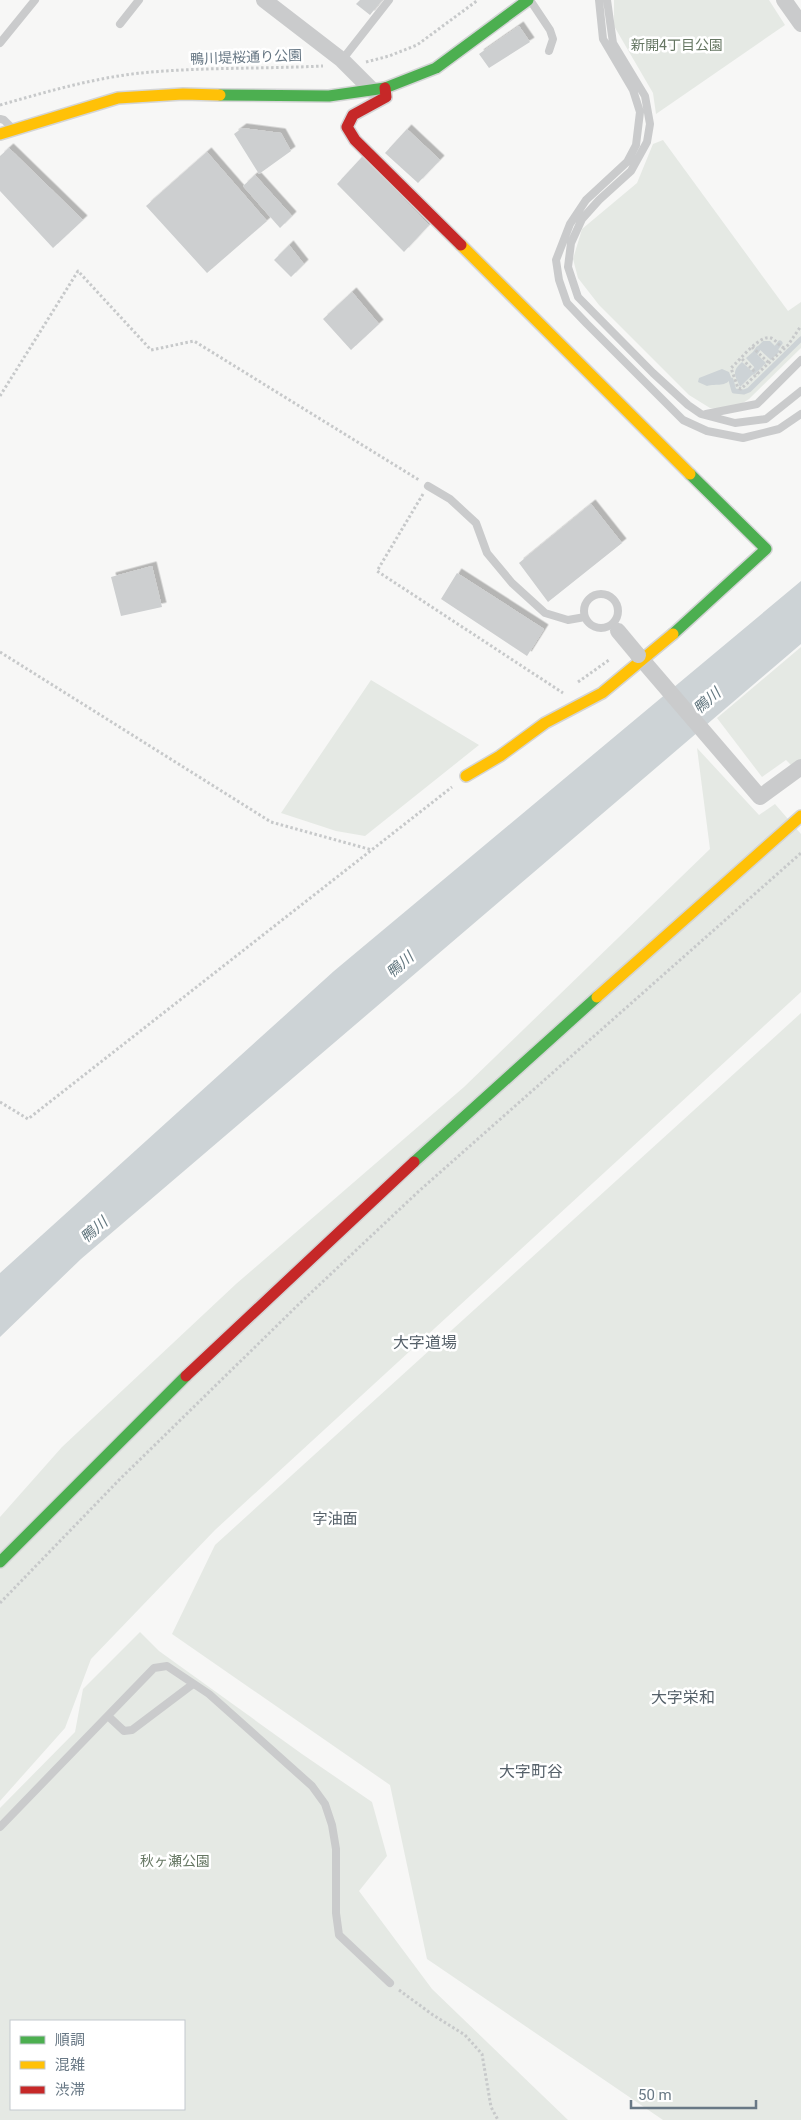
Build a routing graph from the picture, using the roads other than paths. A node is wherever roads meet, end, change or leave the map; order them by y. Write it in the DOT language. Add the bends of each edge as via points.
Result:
graph roads {
  1 [pos="35,0"];
  2 [pos="139,0"];
  3 [pos="264,0"];
  4 [pos="389,0"];
  5 [pos="529,0"];
  6 [pos="599,0"];
  7 [pos="607,0"];
  8 [pos="784,0"];
  9 [pos="796,0"];
  10 [pos="801,7"];
  11 [pos="120,24"];
  12 [pos="801,24"];
  13 [pos="0,43"];
  14 [pos="549,51"];
  15 [pos="345,63"];
  16 [pos="379,89"];
  17 [pos="0,119"];
  18 [pos="13,130"];
  19 [pos="0,134"];
  20 [pos="801,360"];
  21 [pos="801,391"];
  22 [pos="701,414"];
  23 [pos="801,414"];
  24 [pos="428,486"];
  25 [pos="585,617"];
  26 [pos="615,627"];
  27 [pos="642,660"];
  28 [pos="801,767"];
  29 [pos="466,776"];
  30 [pos="801,816"];
  31 [pos="0,1562"];
  32 [pos="193,1684"];
  33 [pos="108,1716"];
  34 [pos="0,1827"];
  35 [pos="390,1983"];
  1 -- 13 [label="lane"];
  2 -- 11 [label="lane"];
  3 -- 15 [label="street"];
  4 -- 15 [label="lane"];
  5 -- 14 [label="lane" via="550,30 553,39"];
  5 -- 16 [label="street" via="436,68"];
  6 -- 23 [label="lane" via="603,39 633,90 640,112 636,145 627,162 586,200 570,224 556,260 567,302 684,420 707,431 742,438 779,428"];
  7 -- 22 [label="lane" via="613,43 645,96 650,124 647,142 631,172 582,219 570,243 568,267 578,297 653,373"];
  8 -- 12 [label="street"];
  9 -- 10 [label="street"];
  15 -- 16 [label="street"];
  16 -- 18 [label="street" via="329,96 183,94 118,98"];
  16 -- 27 [label="street" via="386,97 353,115 347,127 354,140 766,549"];
  17 -- 18 [label="lane"];
  18 -- 19 [label="street"];
  20 -- 22 [label="lane" via="757,404"];
  21 -- 22 [label="lane" via="766,419 735,423"];
  24 -- 25 [label="lane" via="450,499 476,522 487,553 512,583 546,613 568,620"];
  25 -- 26 [label="lane" via="597,628"];
  25 -- 26 [label="lane" via="584,606 590,598 606,595 617,607"];
  26 -- 27 [label="street, bridge"];
  27 -- 28 [label="street" via="760,797"];
  27 -- 29 [label="street" via="602,693 545,723"];
  30 -- 31 [label="street" via="451,1127 293,1273 68,1490"];
  32 -- 33 [label="lane" via="132,1730 124,1731"];
  32 -- 33 [label="lane" via="167,1666 154,1668"];
  32 -- 35 [label="lane" via="209,1694 305,1780 325,1804 336,1849 339,1935"];
  33 -- 34 [label="lane"];
}
